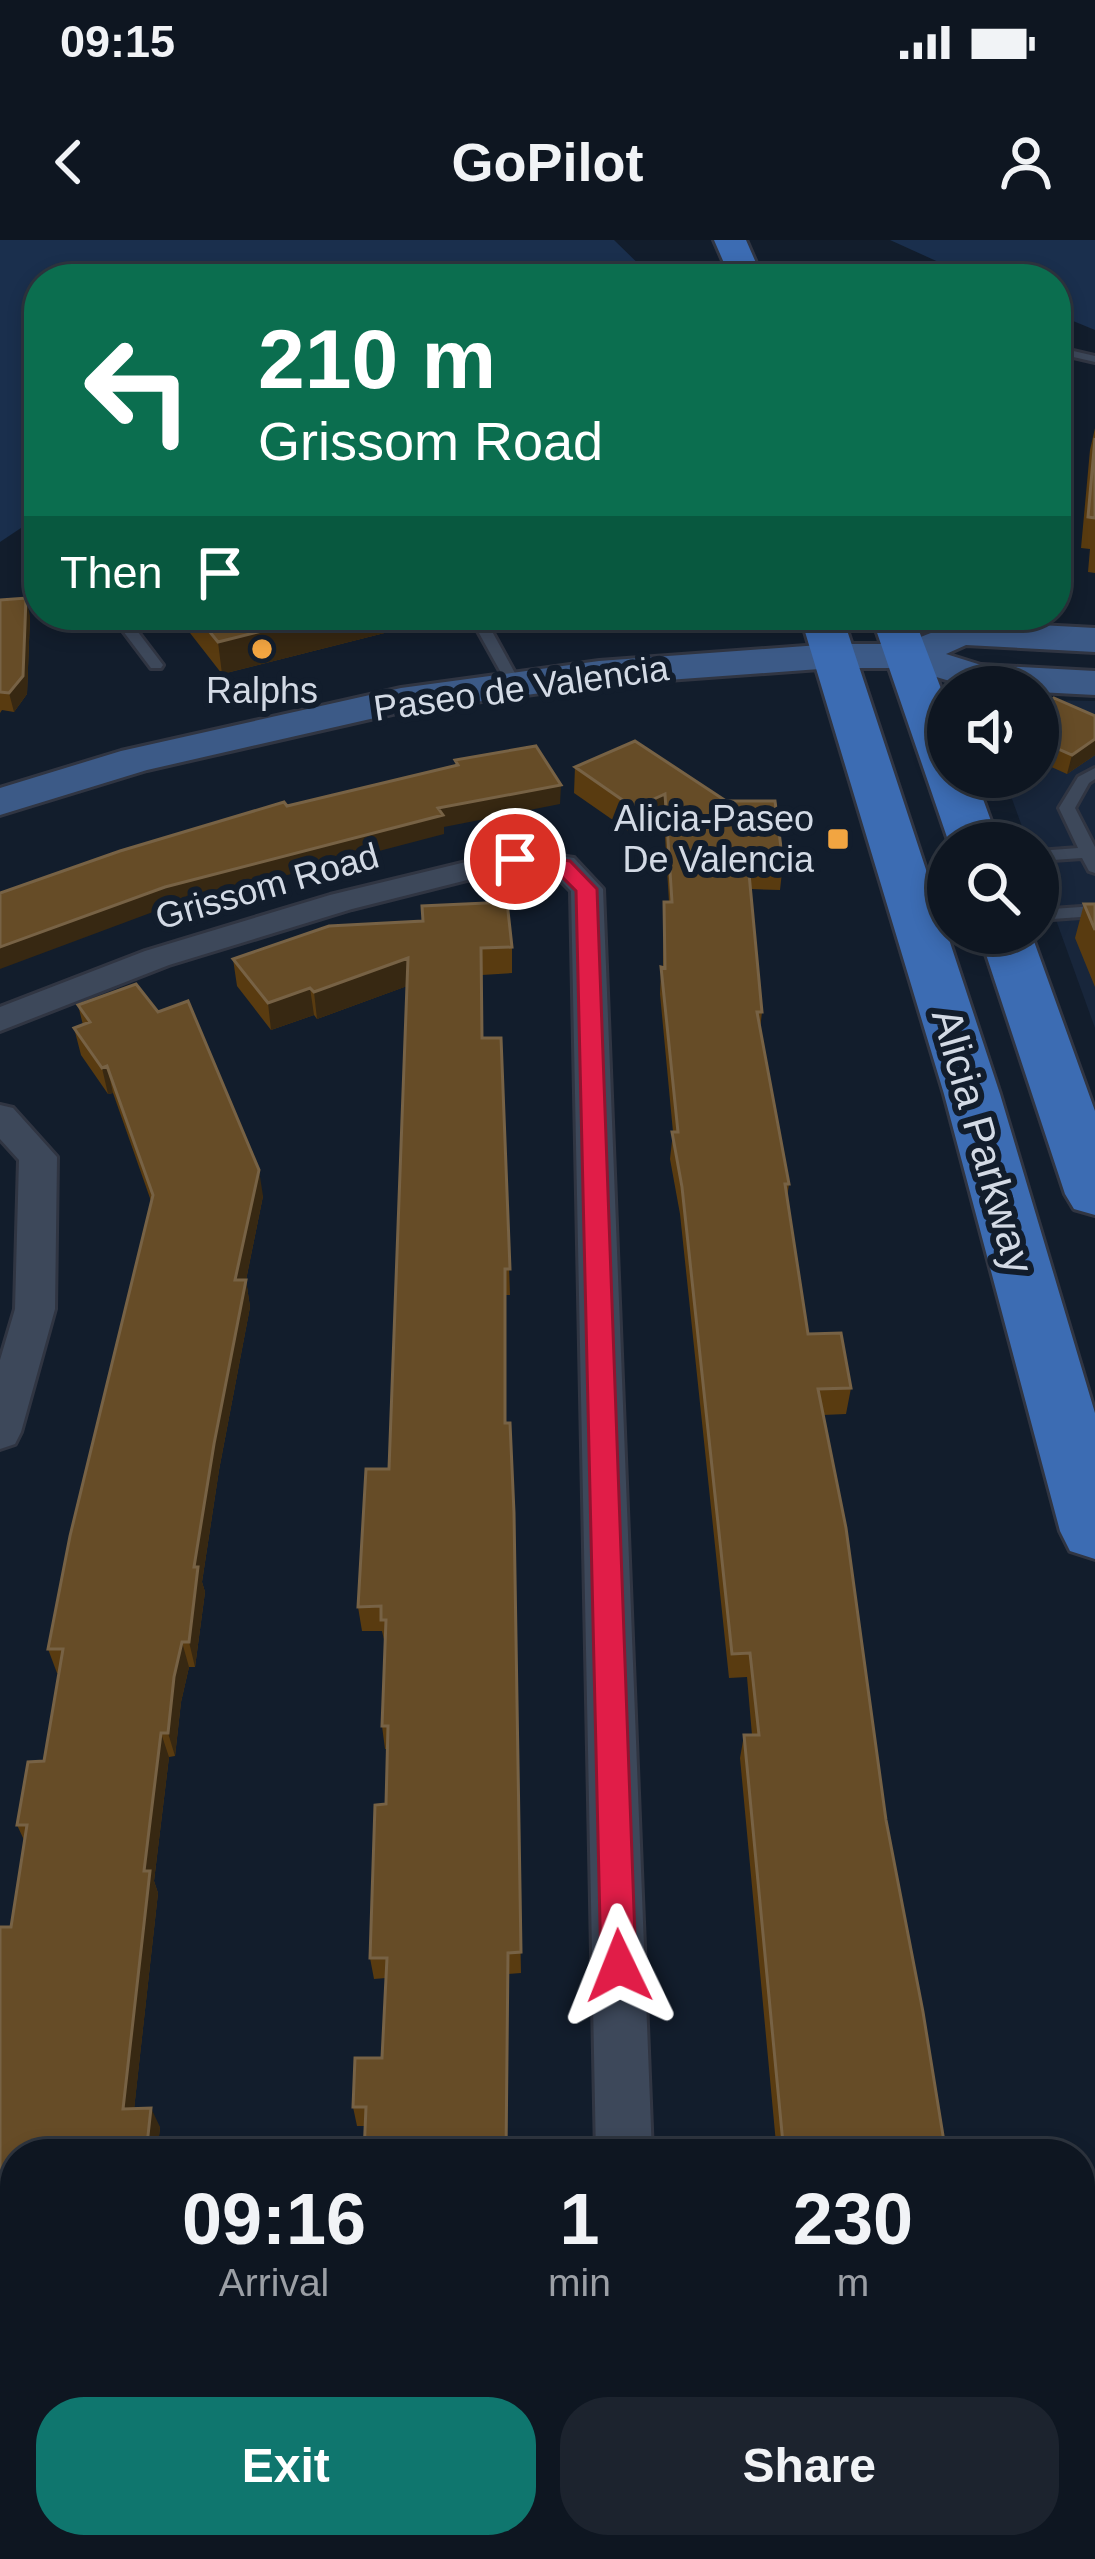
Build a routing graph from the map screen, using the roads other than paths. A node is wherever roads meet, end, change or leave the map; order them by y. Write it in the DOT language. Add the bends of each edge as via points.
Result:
graph roads {
  1 [pos="129,630"];
  2 [pos="484,630"];
  3 [pos="900,635"];
  4 [pos="827,636"];
  5 [pos="1095,640"];
  6 [pos="156,665"];
  7 [pos="1095,683"];
  8 [pos="514,684"];
  9 [pos="927,711"];
  10 [pos="1095,772"];
  11 [pos="0,802"];
  12 [pos="1059,857"];
  13 [pos="1093,858"];
  14 [pos="1095,911"];
  15 [pos="1059,914"];
  16 [pos="1014,954"];
  17 [pos="0,1020"];
  18 [pos="0,1117"];
  19 [pos="1081,1117"];
  20 [pos="1095,1194"];
  21 [pos="1078,1409"];
  22 [pos="0,1432"];
  23 [pos="1095,1531"];
  24 [pos="624,2139"];
  1 -- 6 [label="lane"];
  2 -- 8 [label="lane"];
  3 -- 4 [label="main road, Paseo de Valencia"];
  3 -- 5 [label="main road, Paseo de Valencia"];
  3 -- 7 [label="main road, Paseo de Valencia" via="978,677"];
  3 -- 9 [label="main road"];
  4 -- 8 [label="main road, Paseo de Valencia"];
  4 -- 21 [label="main road, Alicia Parkway"];
  8 -- 11 [label="main road, Paseo de Valencia" via="401,700 173,752"];
  10 -- 13 [label="lane" via="1067,808"];
  12 -- 13 [label="lane"];
  14 -- 15 [label="lane"];
  16 -- 19 [label="main road, Alicia Parkway"];
  17 -- 24 [label="street, Grissom Road" via="157,958 515,859 563,865 586,889"];
  18 -- 22 [label="street" via="38,1156 35,1309"];
  19 -- 20 [label="main road, Alicia Parkway"];
  21 -- 23 [label="main road, Alicia Parkway"];
}
